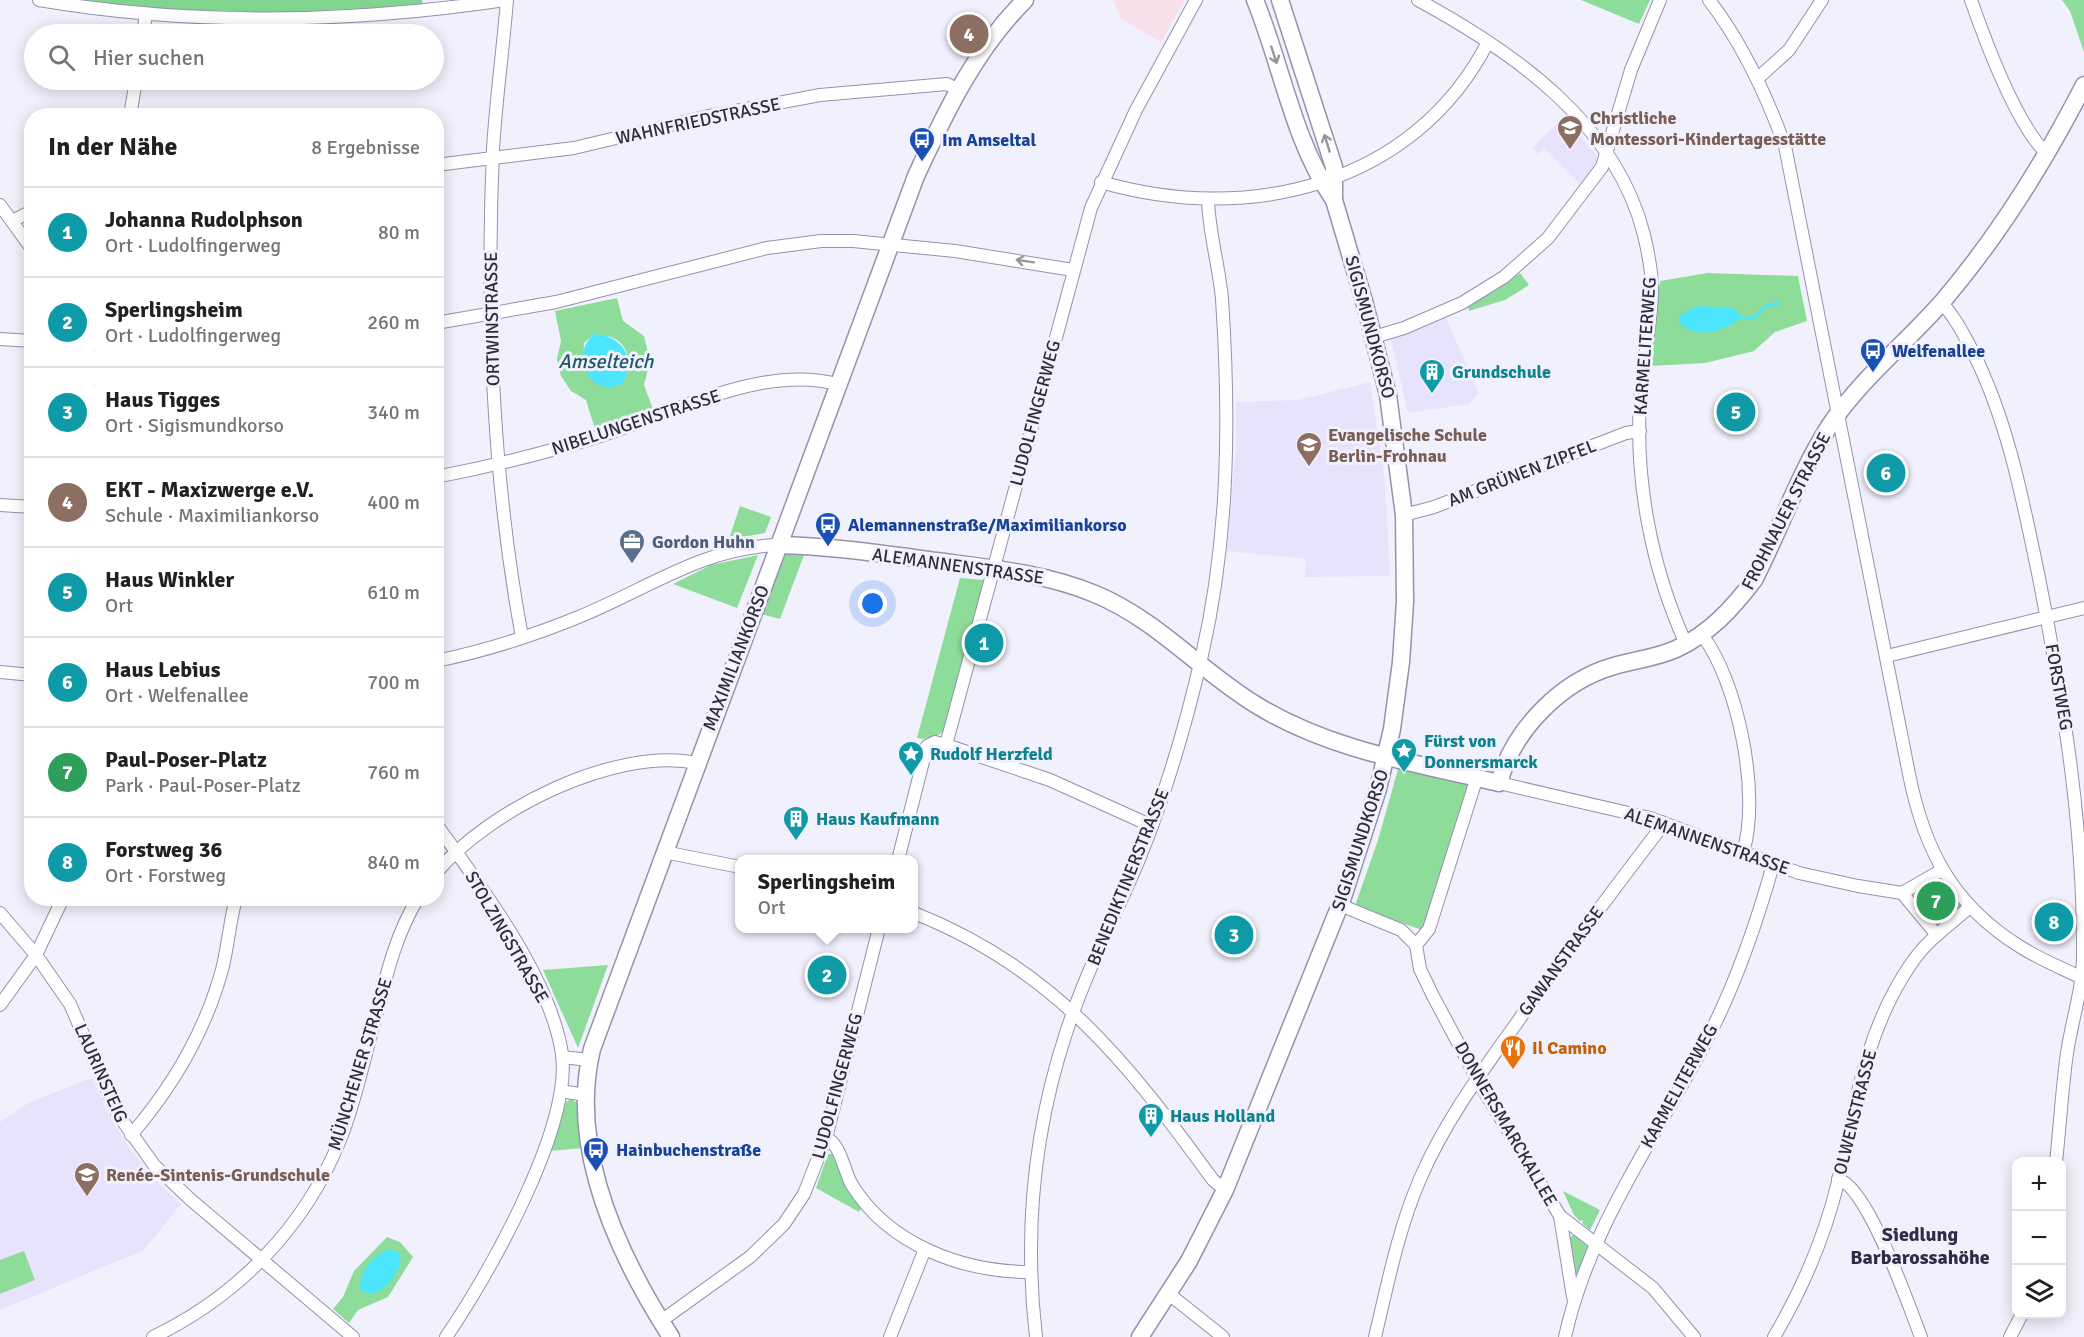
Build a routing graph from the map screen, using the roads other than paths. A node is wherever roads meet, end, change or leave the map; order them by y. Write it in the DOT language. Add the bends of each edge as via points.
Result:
graph roads {
  1 [pos="39,0"];
  2 [pos="506,0"];
  3 [pos="1025,0"];
  4 [pos="1196,0"];
  5 [pos="1255,0"];
  6 [pos="1280,0"];
  7 [pos="1418,0"];
  8 [pos="1660,0"];
  9 [pos="1709,0"];
  10 [pos="1822,0"];
  11 [pos="1971,0"];
  12 [pos="146,14"];
  13 [pos="144,24"];
  14 [pos="1488,42"];
  15 [pos="1757,79"];
  16 [pos="2084,85"];
  17 [pos="134,90"];
  18 [pos="958,90"];
  19 [pos="131,108"];
  20 [pos="1608,155"];
  21 [pos="2048,155"];
  22 [pos="493,160"];
  23 [pos="444,164"];
  24 [pos="1328,180"];
  25 [pos="1101,182"];
  26 [pos="1208,200"];
  27 [pos="0,205"];
  28 [pos="24,215"];
  29 [pos="12,221"];
  30 [pos="24,238"];
  31 [pos="889,245"];
  32 [pos="1073,270"];
  33 [pos="1941,303"];
  34 [pos="490,315"];
  35 [pos="444,322"];
  36 [pos="1374,337"];
  37 [pos="0,339"];
  38 [pos="24,340"];
  39 [pos="837,384"];
  40 [pos="1839,413"];
  41 [pos="1640,431"];
  42 [pos="498,465"];
  43 [pos="444,475"];
  44 [pos="0,505"];
  45 [pos="24,506"];
  46 [pos="1404,515"];
  47 [pos="778,545"];
  48 [pos="994,568"];
  49 [pos="2084,608"];
  50 [pos="2047,618"];
  51 [pos="1702,635"];
  52 [pos="522,637"];
  53 [pos="1686,644"];
  54 [pos="1887,656"];
  55 [pos="444,659"];
  56 [pos="1200,665"];
  57 [pos="0,672"];
  58 [pos="24,674"];
  59 [pos="946,745"];
  60 [pos="1386,757"];
  61 [pos="697,763"];
  62 [pos="1477,777"];
  63 [pos="1499,783"];
  64 [pos="1662,822"];
  65 [pos="1152,826"];
  66 [pos="444,835"];
  67 [pos="457,852"];
  68 [pos="664,852"];
  69 [pos="1743,852"];
  70 [pos="898,855"];
  71 [pos="444,865"];
  72 [pos="1773,865"];
  73 [pos="735,866"];
  74 [pos="1942,870"];
  75 [pos="1902,893"];
  76 [pos="1340,905"];
  77 [pos="59,906"];
  78 [pos="234,906"];
  79 [pos="414,906"];
  80 [pos="1970,907"];
  81 [pos="0,913"];
  82 [pos="918,915"];
  83 [pos="878,933"];
  84 [pos="1937,935"];
  85 [pos="1416,945"];
  86 [pos="36,955"];
  87 [pos="2083,979"];
  88 [pos="0,1005"];
  89 [pos="1073,1011"];
  90 [pos="562,1057"];
  91 [pos="589,1060"];
  92 [pos="1477,1078"];
  93 [pos="561,1086"];
  94 [pos="585,1095"];
  95 [pos="131,1135"];
  96 [pos="826,1138"];
  97 [pos="2056,1157"];
  98 [pos="1839,1179"];
  99 [pos="1225,1190"];
  100 [pos="1560,1216"];
  101 [pos="1596,1243"];
  102 [pos="926,1249"];
  103 [pos="261,1260"];
  104 [pos="1030,1272"];
  105 [pos="1169,1294"];
  106 [pos="1574,1301"];
  107 [pos="2019,1319"];
  108 [pos="661,1321"];
  109 [pos="153,1337"];
  110 [pos="353,1337"];
  111 [pos="446,1337"];
  112 [pos="671,1337"];
  113 [pos="890,1337"];
  114 [pos="1036,1337"];
  115 [pos="1140,1337"];
  116 [pos="1223,1337"];
  117 [pos="1375,1337"];
  118 [pos="1565,1337"];
  119 [pos="1694,1337"];
  120 [pos="1774,1337"];
  121 [pos="1921,1337"];
  122 [pos="2010,1337"];
  1 -- 12 [label="street"];
  2 -- 12 [label="street" via="363,16"];
  2 -- 22 [label="street, ORTWINSTRASSE"];
  3 -- 18 [label="street, MAXIMILIANKORSO" via="1003,22"];
  4 -- 25 [label="street, LUDOLFINGERWEG" via="1155,72"];
  5 -- 24 [label="street, SIGISMUNDKORSO, one-way" via="1303,142"];
  24 -- 6 [label="street, SIGISMUNDKORSO, one-way" via="1326,139"];
  7 -- 14 [label="street, KARMELITERWEG"];
  8 -- 20 [label="street" via="1631,70"];
  9 -- 15 [label="street"];
  10 -- 15 [label="street" via="1789,50"];
  11 -- 21 [label="street" via="2019,112"];
  12 -- 13 [label="street"];
  14 -- 20 [label="street, KARMELITERWEG" via="1539,79 1582,121"];
  14 -- 24 [label="street" via="1470,75 1435,117 1387,153"];
  15 -- 40 [label="street" via="1785,146"];
  16 -- 21 [label="street, FROHNAUER STRASSE"];
  17 -- 19 [label="street"];
  18 -- 22 [label="street, WAHNFRIEDSTRASSE" via="937,84 820,95 574,148"];
  18 -- 31 [label="street, MAXIMILIANKORSO" via="916,176"];
  20 -- 36 [label="street" via="1591,184 1548,238 1504,278 1440,314"];
  20 -- 41 [label="street, KARMELITERWEG" via="1638,212 1650,267 1652,287 1642,368"];
  21 -- 33 [label="street, FROHNAUER STRASSE" via="1994,239"];
  22 -- 23 [label="street, WAHNFRIEDSTRASSE"];
  22 -- 34 [label="street, ORTWINSTRASSE"];
  24 -- 26 [label="street" via="1259,197"];
  24 -- 36 [label="street, SIGISMUNDKORSO"];
  25 -- 26 [label="street" via="1167,198"];
  25 -- 32 [label="street, LUDOLFINGERWEG"];
  26 -- 56 [label="street, BENEDIKTINERSTRASSE" via="1221,294 1227,460 1218,564"];
  27 -- 29 [label="street"];
  28 -- 29 [label="street"];
  29 -- 30 [label="street"];
  32 -- 31 [label="street, one-way" via="963,252"];
  31 -- 34 [label="street" via="830,241 788,245 608,291"];
  31 -- 39 [label="street, MAXIMILIANKORSO"];
  32 -- 48 [label="street, LUDOLFINGERWEG"];
  33 -- 40 [label="street, FROHNAUER STRASSE"];
  33 -- 50 [label="street, FORSTWEG" via="1959,326 2005,428"];
  34 -- 35 [label="street"];
  34 -- 42 [label="street, ORTWINSTRASSE"];
  36 -- 46 [label="street, SIGISMUNDKORSO" via="1394,429"];
  37 -- 38 [label="street"];
  39 -- 42 [label="street, NIBELUNGENSTRASSE" via="795,380 742,388 599,437"];
  39 -- 47 [label="street, MAXIMILIANKORSO"];
  40 -- 51 [label="street, FROHNAUER STRASSE" via="1811,459 1754,580 1725,617"];
  40 -- 54 [label="street"];
  41 -- 46 [label="street, AM GRÜNEN ZIPFEL"];
  41 -- 53 [label="street, KARMELITERWEG" via="1646,509 1656,559"];
  42 -- 43 [label="street, NIBELUNGENSTRASSE"];
  42 -- 52 [label="street, ORTWINSTRASSE"];
  44 -- 45 [label="street"];
  46 -- 60 [label="street, SIGISMUNDKORSO" via="1404,632"];
  47 -- 48 [label="street, ALEMANNENSTRASSE"];
  47 -- 52 [label="street, ALEMANNENSTRASSE" via="712,555 581,616"];
  47 -- 61 [label="street, MAXIMILIANKORSO"];
  48 -- 56 [label="street, ALEMANNENSTRASSE" via="1054,580 1096,594 1154,626"];
  48 -- 59 [label="street, LUDOLFINGERWEG"];
  49 -- 50 [label="street"];
  50 -- 54 [label="street"];
  50 -- 87 [label="street, FORSTWEG" via="2079,818"];
  51 -- 53 [label="street, FROHNAUER STRASSE"];
  51 -- 69 [label="street" via="1726,679 1742,734 1748,813"];
  52 -- 55 [label="street, ALEMANNENSTRASSE"];
  53 -- 63 [label="street, FROHNAUER STRASSE" via="1593,674 1562,693 1526,730"];
  54 -- 74 [label="street" via="1919,816"];
  56 -- 60 [label="street, ALEMANNENSTRASSE" via="1232,690 1298,728"];
  56 -- 65 [label="street, BENEDIKTINERSTRASSE"];
  57 -- 58 [label="street"];
  59 -- 65 [label="street" via="1050,780"];
  59 -- 70 [label="street" via="935,742 927,746"];
  60 -- 62 [label="street, ALEMANNENSTRASSE"];
  60 -- 76 [label="street, SIGISMUNDKORSO"];
  61 -- 67 [label="street" via="683,760 630,765 570,782 508,813"];
  61 -- 68 [label="street, MAXIMILIANKORSO"];
  62 -- 63 [label="street, ALEMANNENSTRASSE"];
  62 -- 85 [label="street" via="1429,929"];
  63 -- 64 [label="street, ALEMANNENSTRASSE"];
  64 -- 69 [label="street, ALEMANNENSTRASSE"];
  64 -- 92 [label="street, GAWANSTRASSE"];
  65 -- 89 [label="street, BENEDIKTINERSTRASSE"];
  66 -- 67 [label="street, STOLZINGSTRASSE"];
  67 -- 71 [label="street"];
  67 -- 90 [label="street, STOLZINGSTRASSE" via="526,962 552,1019"];
  68 -- 73 [label="street"];
  68 -- 91 [label="street, MAXIMILIANKORSO"];
  69 -- 72 [label="street, ALEMANNENSTRASSE"];
  72 -- 75 [label="street, ALEMANNENSTRASSE" via="1819,879"];
  72 -- 101 [label="street, KARMELITERWEG" via="1746,949 1714,1024 1623,1185"];
  74 -- 75 [label="street"];
  74 -- 80 [label="street"];
  75 -- 84 [label="street"];
  76 -- 85 [label="street" via="1401,930"];
  76 -- 99 [label="street, SIGISMUNDKORSO"];
  77 -- 86 [label="street"];
  78 -- 95 [label="street" via="219,980 198,1036 168,1090"];
  79 -- 103 [label="street, MÜNCHENER STRASSE" via="396,946 341,1139 301,1214"];
  80 -- 84 [label="street, OLWENSTRASSE"];
  80 -- 87 [label="street" via="2021,947"];
  81 -- 86 [label="street, LAURINSTEIG"];
  82 -- 89 [label="street" via="990,951"];
  83 -- 96 [label="street, LUDOLFINGERWEG"];
  84 -- 98 [label="street, OLWENSTRASSE" via="1911,963 1883,1016 1855,1098"];
  85 -- 92 [label="street, DONNERSMARCKALLEE" via="1420,969"];
  86 -- 88 [label="street"];
  86 -- 95 [label="street, LAURINSTEIG" via="70,1004 105,1090"];
  87 -- 97 [label="street, FORSTWEG" via="2067,1054"];
  89 -- 99 [label="street" via="1128,1067 1213,1180"];
  89 -- 104 [label="street, BENEDIKTINERSTRASSE" via="1044,1119 1033,1192"];
  90 -- 91 [label="street"];
  90 -- 93 [label="street, STOLZINGSTRASSE"];
  91 -- 94 [label="street, MAXIMILIANKORSO"];
  92 -- 100 [label="street, DONNERSMARCKALLEE"];
  92 -- 117 [label="street, GAWANSTRASSE" via="1417,1188 1395,1249"];
  93 -- 94 [label="street"];
  93 -- 111 [label="street" via="545,1146 517,1212 478,1287"];
  94 -- 108 [label="street, MAXIMILIANKORSO" via="589,1136 606,1204 621,1245"];
  95 -- 103 [label="street, LAURINSTEIG" via="173,1184"];
  96 -- 102 [label="street" via="835,1145 852,1184 865,1202"];
  96 -- 108 [label="street, LUDOLFINGERWEG" via="804,1194 774,1235 735,1269"];
  98 -- 120 [label="street, OLWENSTRASSE" via="1813,1258"];
  98 -- 121 [label="street" via="1851,1185 1861,1199"];
  99 -- 105 [label="street, SIGISMUNDKORSO"];
  100 -- 101 [label="street, DONNERSMARCKALLEE"];
  100 -- 106 [label="street, KARMELITERWEG"];
  101 -- 106 [label="street, KARMELITERWEG"];
  101 -- 119 [label="street, DONNERSMARCKALLEE" via="1653,1288"];
  102 -- 104 [label="street" via="973,1267"];
  102 -- 113 [label="street"];
  103 -- 109 [label="street, MÜNCHENER STRASSE" via="221,1297"];
  103 -- 110 [label="street, LAURINSTEIG"];
  104 -- 114 [label="street, BENEDIKTINERSTRASSE"];
  105 -- 115 [label="street, SIGISMUNDKORSO"];
  105 -- 116 [label="street"];
  106 -- 118 [label="street, KARMELITERWEG"];
  107 -- 122 [label="street"];
  108 -- 112 [label="street, MAXIMILIANKORSO"];
}
